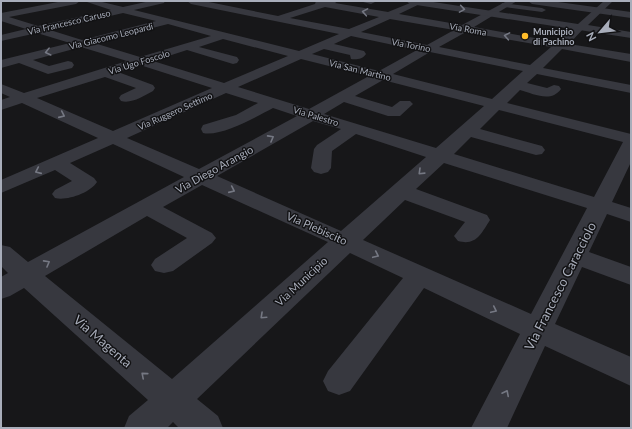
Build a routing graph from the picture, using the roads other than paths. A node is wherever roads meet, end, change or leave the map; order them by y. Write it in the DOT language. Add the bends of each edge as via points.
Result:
graph roads {
  1 [pos="33,1"];
  2 [pos="76,1"];
  3 [pos="88,1"];
  4 [pos="132,1"];
  5 [pos="161,1"];
  6 [pos="191,1"];
  7 [pos="246,1"];
  8 [pos="305,1"];
  9 [pos="334,1"];
  10 [pos="417,1"];
  11 [pos="532,1"];
  12 [pos="509,3"];
  13 [pos="323,4"];
  14 [pos="604,5"];
  15 [pos="5,6"];
  16 [pos="109,6"];
  17 [pos="222,7"];
  18 [pos="200,8"];
  19 [pos="631,9"];
  20 [pos="123,10"];
  21 [pos="542,10"];
  22 [pos="73,11"];
  23 [pos="275,13"];
  24 [pos="491,13"];
  25 [pos="631,15"];
  26 [pos="388,16"];
  27 [pos="1,17"];
  28 [pos="330,19"];
  29 [pos="168,21"];
  30 [pos="208,21"];
  31 [pos="110,22"];
  32 [pos="22,24"];
  33 [pos="185,26"];
  34 [pos="313,26"];
  35 [pos="250,27"];
  36 [pos="580,27"];
  37 [pos="38,29"];
  38 [pos="463,29"];
  39 [pos="349,33"];
  40 [pos="56,35"];
  41 [pos="224,35"];
  42 [pos="408,35"];
  43 [pos="631,35"];
  44 [pos="450,36"];
  45 [pos="1,38"];
  46 [pos="270,41"];
  47 [pos="287,42"];
  48 [pos="395,42"];
  49 [pos="82,43"];
  50 [pos="488,44"];
  51 [pos="613,44"];
  52 [pos="123,45"];
  53 [pos="323,45"];
  54 [pos="559,45"];
  55 [pos="187,47"];
  56 [pos="427,49"];
  57 [pos="105,50"];
  58 [pos="605,53"];
  59 [pos="301,55"];
  60 [pos="354,56"];
  61 [pos="631,58"];
  62 [pos="20,59"];
  63 [pos="233,60"];
  64 [pos="141,61"];
  65 [pos="558,61"];
  66 [pos="1,64"];
  67 [pos="68,65"];
  68 [pos="530,71"];
  69 [pos="105,72"];
  70 [pos="381,75"];
  71 [pos="1,88"];
  72 [pos="227,88"];
  73 [pos="554,89"];
  74 [pos="631,89"];
  75 [pos="23,98"];
  76 [pos="126,98"];
  77 [pos="342,98"];
  78 [pos="272,102"];
  79 [pos="405,104"];
  80 [pos="496,104"];
  81 [pos="1,105"];
  82 [pos="312,115"];
  83 [pos="354,128"];
  84 [pos="209,129"];
  85 [pos="466,130"];
  86 [pos="114,138"];
  87 [pos="631,139"];
  88 [pos="631,143"];
  89 [pos="536,150"];
  90 [pos="439,155"];
  91 [pos="56,163"];
  92 [pos="625,167"];
  93 [pos="321,168"];
  94 [pos="201,176"];
  95 [pos="1,187"];
  96 [pos="401,191"];
  97 [pos="62,194"];
  98 [pos="600,205"];
  99 [pos="146,207"];
  100 [pos="631,215"];
  101 [pos="466,236"];
  102 [pos="345,241"];
  103 [pos="1,253"];
  104 [pos="575,256"];
  105 [pos="164,265"];
  106 [pos="26,275"];
  107 [pos="420,275"];
  108 [pos="631,276"];
  109 [pos="1,288"];
  110 [pos="538,330"];
  111 [pos="631,372"];
  112 [pos="339,381"];
  113 [pos="173,400"];
  114 [pos="495,426"];
  115 [pos="142,428"];
  116 [pos="206,428"];
  1 -- 15 [label="street"];
  2 -- 27 [label="street"];
  3 -- 16 [label="street, Via San Martino"];
  4 -- 16 [label="street"];
  5 -- 20 [label="street, Via Francesco Caruso"];
  6 -- 18 [label="street"];
  7 -- 17 [label="street, Via Giacomo Leopardi"];
  8 -- 13 [label="street, Via Roma"];
  9 -- 13 [label="street"];
  10 -- 24 [label="street, one-way"];
  10 -- 26 [label="street, Via Ruggero Settimo"];
  11 -- 14 [label="street"];
  12 -- 21 [label="street"];
  12 -- 24 [label="street, Via Diego Arangio"];
  13 -- 23 [label="street"];
  26 -- 13 [label="street, Via Roma, one-way"];
  14 -- 19 [label="street"];
  14 -- 25 [label="street"];
  14 -- 36 [label="street, Via Municipio"];
  16 -- 20 [label="street, Via San Martino"];
  17 -- 18 [label="street, Via Giacomo Leopardi"];
  17 -- 35 [label="street"];
  18 -- 29 [label="street, Via Giacomo Leopardi"];
  20 -- 29 [label="street, Via San Martino"];
  20 -- 37 [label="street, Via Francesco Caruso"];
  22 -- 32 [label="street"];
  23 -- 34 [label="street, Via Torino"];
  23 -- 35 [label="street"];
  24 -- 36 [label="street"];
  24 -- 38 [label="street, Via Diego Arangio"];
  26 -- 38 [label="street, Via Roma" via="435,19"];
  26 -- 39 [label="street, Via Ruggero Settimo"];
  27 -- 32 [label="street, Via Palestro"];
  28 -- 34 [label="street"];
  29 -- 33 [label="street, Via San Martino"];
  29 -- 49 [label="street, Via Giacomo Leopardi"];
  30 -- 33 [label="street"];
  31 -- 40 [label="street"];
  32 -- 37 [label="street, Via Palestro"];
  33 -- 41 [label="street, Via San Martino"];
  34 -- 39 [label="street, Via Torino"];
  35 -- 41 [label="street, Via San Martino"];
  35 -- 46 [label="street, Via San Martino"];
  36 -- 43 [label="street"];
  36 -- 54 [label="street, Via Municipio"];
  37 -- 40 [label="street, Via Palestro"];
  37 -- 45 [label="street, Via Francesco Caruso"];
  38 -- 44 [label="street, Via Diego Arangio"];
  54 -- 38 [label="street, Via Roma, one-way"];
  39 -- 48 [label="street, Via Torino"];
  39 -- 53 [label="street, Via Ruggero Settimo"];
  40 -- 49 [label="street, Via Palestro"];
  41 -- 55 [label="street, Via Ugo Foscolo"];
  42 -- 48 [label="street"];
  44 -- 50 [label="street"];
  44 -- 56 [label="street, Via Diego Arangio"];
  46 -- 47 [label="street"];
  46 -- 59 [label="street, Via San Martino"];
  48 -- 56 [label="street, Via Torino"];
  49 -- 57 [label="street, Via Palestro"];
  49 -- 62 [label="street, Via Giacomo Leopardi, one-way"];
  51 -- 58 [label="street"];
  52 -- 57 [label="street"];
  53 -- 59 [label="street, Via Ruggero Settimo"];
  53 -- 60 [label="street" via="360,54"];
  54 -- 58 [label="street, Via Roma"];
  54 -- 68 [label="street, Via Municipio"];
  55 -- 63 [label="street"];
  55 -- 64 [label="street, Via Ugo Foscolo"];
  56 -- 68 [label="street, Via Torino"];
  56 -- 70 [label="street, Via Diego Arangio"];
  57 -- 64 [label="street, Via Palestro"];
  58 -- 61 [label="street, Via Roma"];
  59 -- 70 [label="street, Via San Martino"];
  59 -- 72 [label="street, Via Ruggero Settimo"];
  62 -- 66 [label="street, Via Giacomo Leopardi"];
  62 -- 67 [label="street" via="48,70"];
  64 -- 69 [label="street, Via Ugo Foscolo"];
  64 -- 72 [label="street, Via Palestro"];
  65 -- 68 [label="street"];
  68 -- 73 [label="street" via="550,93"];
  68 -- 74 [label="street, Via Torino"];
  68 -- 80 [label="street, Via Municipio"];
  69 -- 75 [label="street, Via Ugo Foscolo"];
  69 -- 76 [label="street" via="148,88"];
  70 -- 77 [label="street, Via Diego Arangio"];
  70 -- 80 [label="street, Via San Martino"];
  71 -- 75 [label="street, Via Plebiscito"];
  72 -- 78 [label="street, Via Palestro"];
  72 -- 86 [label="street, Via Ruggero Settimo"];
  75 -- 81 [label="street, Via Ugo Foscolo"];
  75 -- 86 [label="street, Via Plebiscito, one-way"];
  77 -- 79 [label="street" via="394,113"];
  77 -- 82 [label="street, Via Diego Arangio"];
  78 -- 82 [label="street, Via Palestro"];
  78 -- 84 [label="street" via="242,118"];
  80 -- 85 [label="street, Via Municipio"];
  80 -- 87 [label="street, Via San Martino"];
  82 -- 83 [label="street, Via Palestro"];
  94 -- 82 [label="street, Via Diego Arangio, one-way"];
  83 -- 90 [label="street, Via Palestro"];
  83 -- 93 [label="street" via="323,150"];
  85 -- 89 [label="street"];
  85 -- 90 [label="street, Via Municipio"];
  86 -- 91 [label="street, Via Ruggero Settimo"];
  86 -- 94 [label="street, Via Plebiscito"];
  88 -- 92 [label="street, Via Francesco Caracciolo"];
  90 -- 96 [label="street, Via Municipio, one-way"];
  90 -- 98 [label="street, Via Palestro"];
  91 -- 95 [label="street, Via Ruggero Settimo, one-way"];
  91 -- 97 [label="street" via="87,182"];
  92 -- 98 [label="street, Via Francesco Caracciolo"];
  94 -- 99 [label="street, Via Diego Arangio"];
  94 -- 102 [label="street, Via Plebiscito, one-way"];
  96 -- 101 [label="street" via="479,220"];
  96 -- 102 [label="street, Via Municipio"];
  98 -- 100 [label="street, Via Palestro"];
  98 -- 104 [label="street, Via Francesco Caracciolo"];
  99 -- 105 [label="street" via="204,238"];
  106 -- 99 [label="street, Via Diego Arangio, one-way"];
  102 -- 107 [label="street, Via Plebiscito, one-way"];
  102 -- 113 [label="street, Via Municipio, one-way"];
  103 -- 106 [label="street, Via Magenta"];
  104 -- 108 [label="street"];
  104 -- 110 [label="street, Via Francesco Caracciolo"];
  106 -- 109 [label="street, Via Diego Arangio"];
  113 -- 106 [label="street, Via Magenta, one-way"];
  107 -- 110 [label="street, Via Plebiscito, one-way"];
  107 -- 112 [label="street"];
  110 -- 111 [label="street, Via Plebiscito"];
  114 -- 110 [label="street, Via Francesco Caracciolo, one-way"];
  113 -- 115 [label="street, Via Municipio"];
  113 -- 116 [label="street, Via Magenta"];
}
